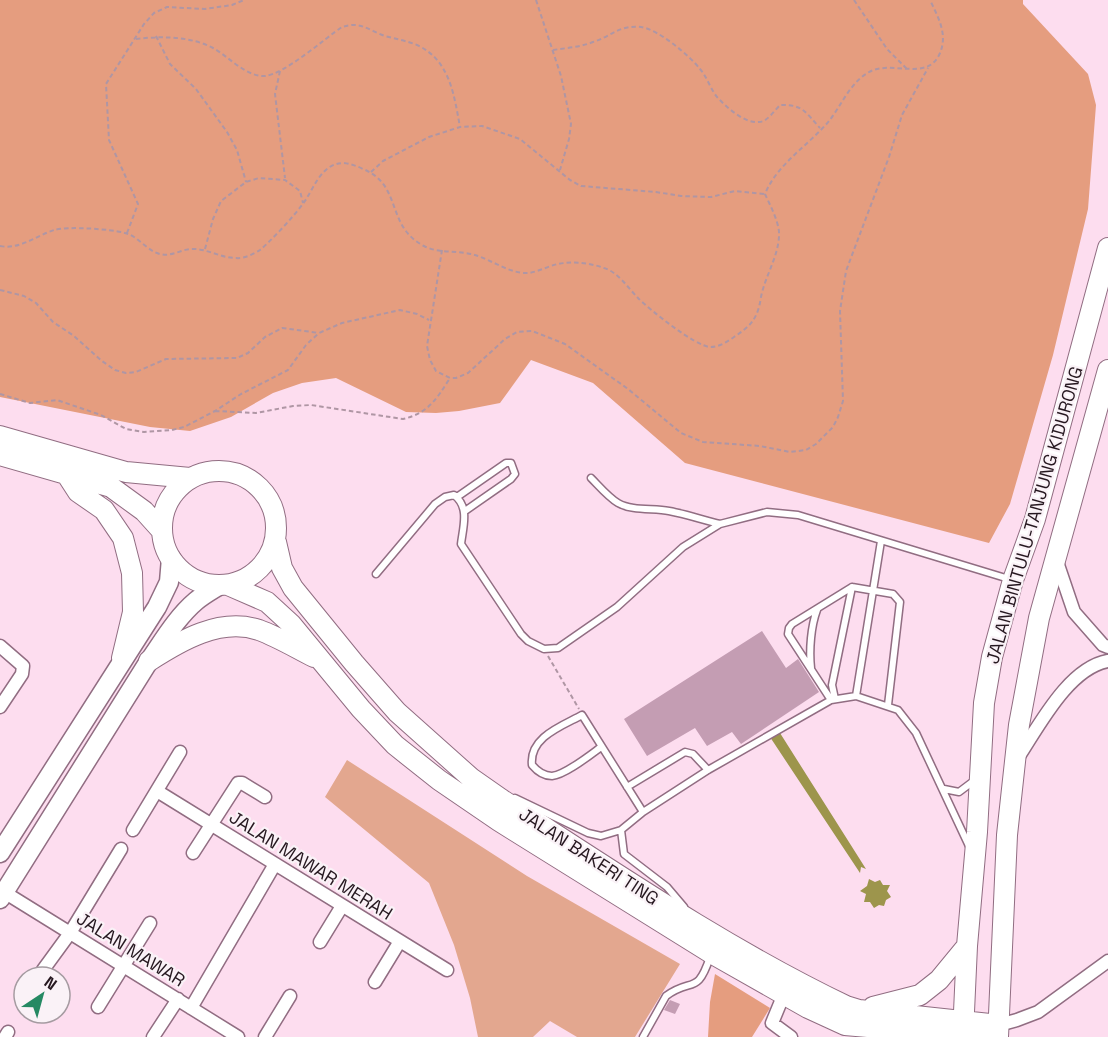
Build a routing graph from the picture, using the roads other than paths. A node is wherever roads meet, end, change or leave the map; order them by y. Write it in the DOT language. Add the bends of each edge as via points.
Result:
graph roads {
  1 [pos="1108,248"];
  2 [pos="1108,370"];
  3 [pos="0,436"];
  4 [pos="0,454"];
  5 [pos="67,475"];
  6 [pos="190,478"];
  7 [pos="591,478"];
  8 [pos="457,497"];
  9 [pos="465,511"];
  10 [pos="720,524"];
  11 [pos="162,531"];
  12 [pos="881,541"];
  13 [pos="276,542"];
  14 [pos="171,558"];
  15 [pos="1056,558"];
  16 [pos="376,574"];
  17 [pos="1013,580"];
  18 [pos="224,585"];
  19 [pos="852,587"];
  20 [pos="874,590"];
  21 [pos="817,609"];
  22 [pos="0,645"];
  23 [pos="1108,647"];
  24 [pos="123,658"];
  25 [pos="322,661"];
  26 [pos="1108,661"];
  27 [pos="149,662"];
  28 [pos="812,670"];
  29 [pos="856,696"];
  30 [pos="833,699"];
  31 [pos="888,705"];
  32 [pos="0,706"];
  33 [pos="601,747"];
  34 [pos="180,752"];
  35 [pos="1015,761"];
  36 [pos="708,770"];
  37 [pos="981,776"];
  38 [pos="471,778"];
  39 [pos="627,787"];
  40 [pos="944,789"];
  41 [pos="157,791"];
  42 [pos="266,797"];
  43 [pos="643,812"];
  44 [pos="211,825"];
  45 [pos="133,830"];
  46 [pos="621,830"];
  47 [pos="121,849"];
  48 [pos="0,853"];
  49 [pos="193,853"];
  50 [pos="975,858"];
  51 [pos="275,864"];
  52 [pos="2,896"];
  53 [pos="342,906"];
  54 [pos="150,922"];
  55 [pos="700,927"];
  56 [pos="70,933"];
  57 [pos="400,941"];
  58 [pos="320,942"];
  59 [pos="967,946"];
  60 [pos="711,953"];
  61 [pos="1108,961"];
  62 [pos="48,965"];
  63 [pos="124,966"];
  64 [pos="447,970"];
  65 [pos="375,982"];
  66 [pos="784,994"];
  67 [pos="290,996"];
  68 [pos="178,999"];
  69 [pos="98,1007"];
  70 [pos="191,1008"];
  71 [pos="852,1017"];
  72 [pos="999,1031"];
  73 [pos="968,1033"];
  74 [pos="153,1037"];
  75 [pos="238,1037"];
  76 [pos="265,1037"];
  77 [pos="643,1037"];
  78 [pos="791,1037"];
  79 [pos="874,1037"];
  1 -- 17 [label="main road, JALAN BINTULU-TANJUNG KIDURONG" via="1035,519"];
  2 -- 15 [label="main road, JALAN BINTULU-TANJUNG KIDURONG" via="1097,424"];
  3 -- 6 [label="main road" via="126,472"];
  4 -- 5 [label="main road"];
  5 -- 11 [label="main road" via="125,495"];
  5 -- 24 [label="main road" via="78,492 104,510 123,538 132,573 133,612"];
  6 -- 11 [label="main road" via="169,501"];
  6 -- 13 [label="main road" via="208,471 227,471 246,477 261,488 272,504"];
  7 -- 10 [label="lane" via="620,504"];
  8 -- 9 [label="lane"];
  8 -- 9 [label="lane" via="506,463 514,468 511,479"];
  8 -- 16 [label="lane" via="445,497 435,504"];
  9 -- 10 [label="lane" via="461,544 521,634 544,649 558,648 617,607 683,547"];
  10 -- 12 [label="lane" via="767,512 798,515"];
  11 -- 14 [label="main road"];
  12 -- 17 [label="lane"];
  12 -- 20 [label="lane"];
  13 -- 18 [label="main road" via="259,571 245,580"];
  13 -- 38 [label="main road, JALAN BAKERI TING" via="282,568 293,588 354,663 397,712"];
  14 -- 18 [label="main road" via="192,578"];
  14 -- 24 [label="main road" via="169,582"];
  15 -- 23 [label="street" via="1074,612"];
  15 -- 35 [label="main road, JALAN BINTULU-TANJUNG KIDURONG" via="1039,618"];
  17 -- 37 [label="main road, JALAN BINTULU-TANJUNG KIDURONG" via="986,691"];
  18 -- 25 [label="main road, JALAN BAKERI TING" via="267,602"];
  18 -- 27 [label="main road" via="186,610"];
  19 -- 20 [label="lane"];
  19 -- 21 [label="lane"];
  19 -- 30 [label="lane" via="832,685"];
  20 -- 29 [label="lane"];
  20 -- 31 [label="lane" via="893,594 900,602"];
  21 -- 28 [label="lane"];
  21 -- 28 [label="lane" via="792,624 788,634"];
  22 -- 32 [label="street" via="23,666 22,674"];
  24 -- 48 [label="main road"];
  25 -- 27 [label="main road" via="257,630 229,627 198,633"];
  25 -- 60 [label="main road, JALAN BAKERI TING" via="395,745 439,780"];
  26 -- 35 [label="street" via="1095,663 1079,674"];
  27 -- 52 [label="main road"];
  28 -- 30 [label="lane"];
  29 -- 30 [label="lane"];
  29 -- 31 [label="lane"];
  30 -- 36 [label="lane"];
  31 -- 40 [label="lane" via="898,710 916,733"];
  33 -- 33 [label="lane" via="560,774 543,774 532,765 531,758 540,741 582,715"];
  33 -- 39 [label="lane"];
  34 -- 41 [label="street"];
  35 -- 72 [label="main road, JALAN BINTULU-TANJUNG KIDURONG" via="1006,835"];
  36 -- 39 [label="lane" via="693,754 685,752"];
  36 -- 43 [label="lane"];
  37 -- 40 [label="lane" via="959,792"];
  37 -- 50 [label="main road, JALAN BINTULU-TANJUNG KIDURONG"];
  38 -- 46 [label="lane" via="588,833 601,836"];
  38 -- 55 [label="main road, JALAN BAKERI TING"];
  39 -- 43 [label="lane"];
  40 -- 50 [label="lane"];
  41 -- 44 [label="street, JALAN MAWAR MERAH"];
  41 -- 45 [label="street"];
  42 -- 44 [label="street" via="238,783"];
  43 -- 46 [label="lane"];
  44 -- 49 [label="street"];
  44 -- 51 [label="street, JALAN MAWAR MERAH"];
  46 -- 55 [label="lane" via="624,854 667,887"];
  47 -- 56 [label="street"];
  50 -- 59 [label="main road, JALAN BINTULU-TANJUNG KIDURONG"];
  51 -- 53 [label="street, JALAN MAWAR MERAH"];
  51 -- 70 [label="street"];
  52 -- 56 [label="street, JALAN MAWAR"];
  53 -- 57 [label="street, JALAN MAWAR MERAH"];
  53 -- 58 [label="street"];
  54 -- 63 [label="street"];
  55 -- 71 [label="main road, JALAN BAKERI TING" via="813,990"];
  56 -- 62 [label="street"];
  56 -- 63 [label="street, JALAN MAWAR"];
  57 -- 64 [label="street, JALAN MAWAR MERAH"];
  57 -- 65 [label="street"];
  59 -- 71 [label="main road" via="939,980 920,995"];
  59 -- 73 [label="main road, JALAN BINTULU-TANJUNG KIDURONG"];
  60 -- 66 [label="main road, JALAN BAKERI TING"];
  60 -- 77 [label="lane" via="699,982 666,996"];
  61 -- 72 [label="street" via="1038,1012"];
  63 -- 68 [label="street, JALAN MAWAR"];
  63 -- 69 [label="street"];
  66 -- 71 [label="main road, JALAN BAKERI TING" via="808,1008"];
  66 -- 78 [label="street" via="772,1023"];
  67 -- 76 [label="street"];
  68 -- 70 [label="street, JALAN MAWAR"];
  68 -- 74 [label="street"];
  70 -- 75 [label="street, JALAN MAWAR"];
  71 -- 73 [label="main road, JALAN BAKERI TING"];
  71 -- 79 [label="main road"];
  72 -- 73 [label="main road, JALAN BAKERI TING"];
}
